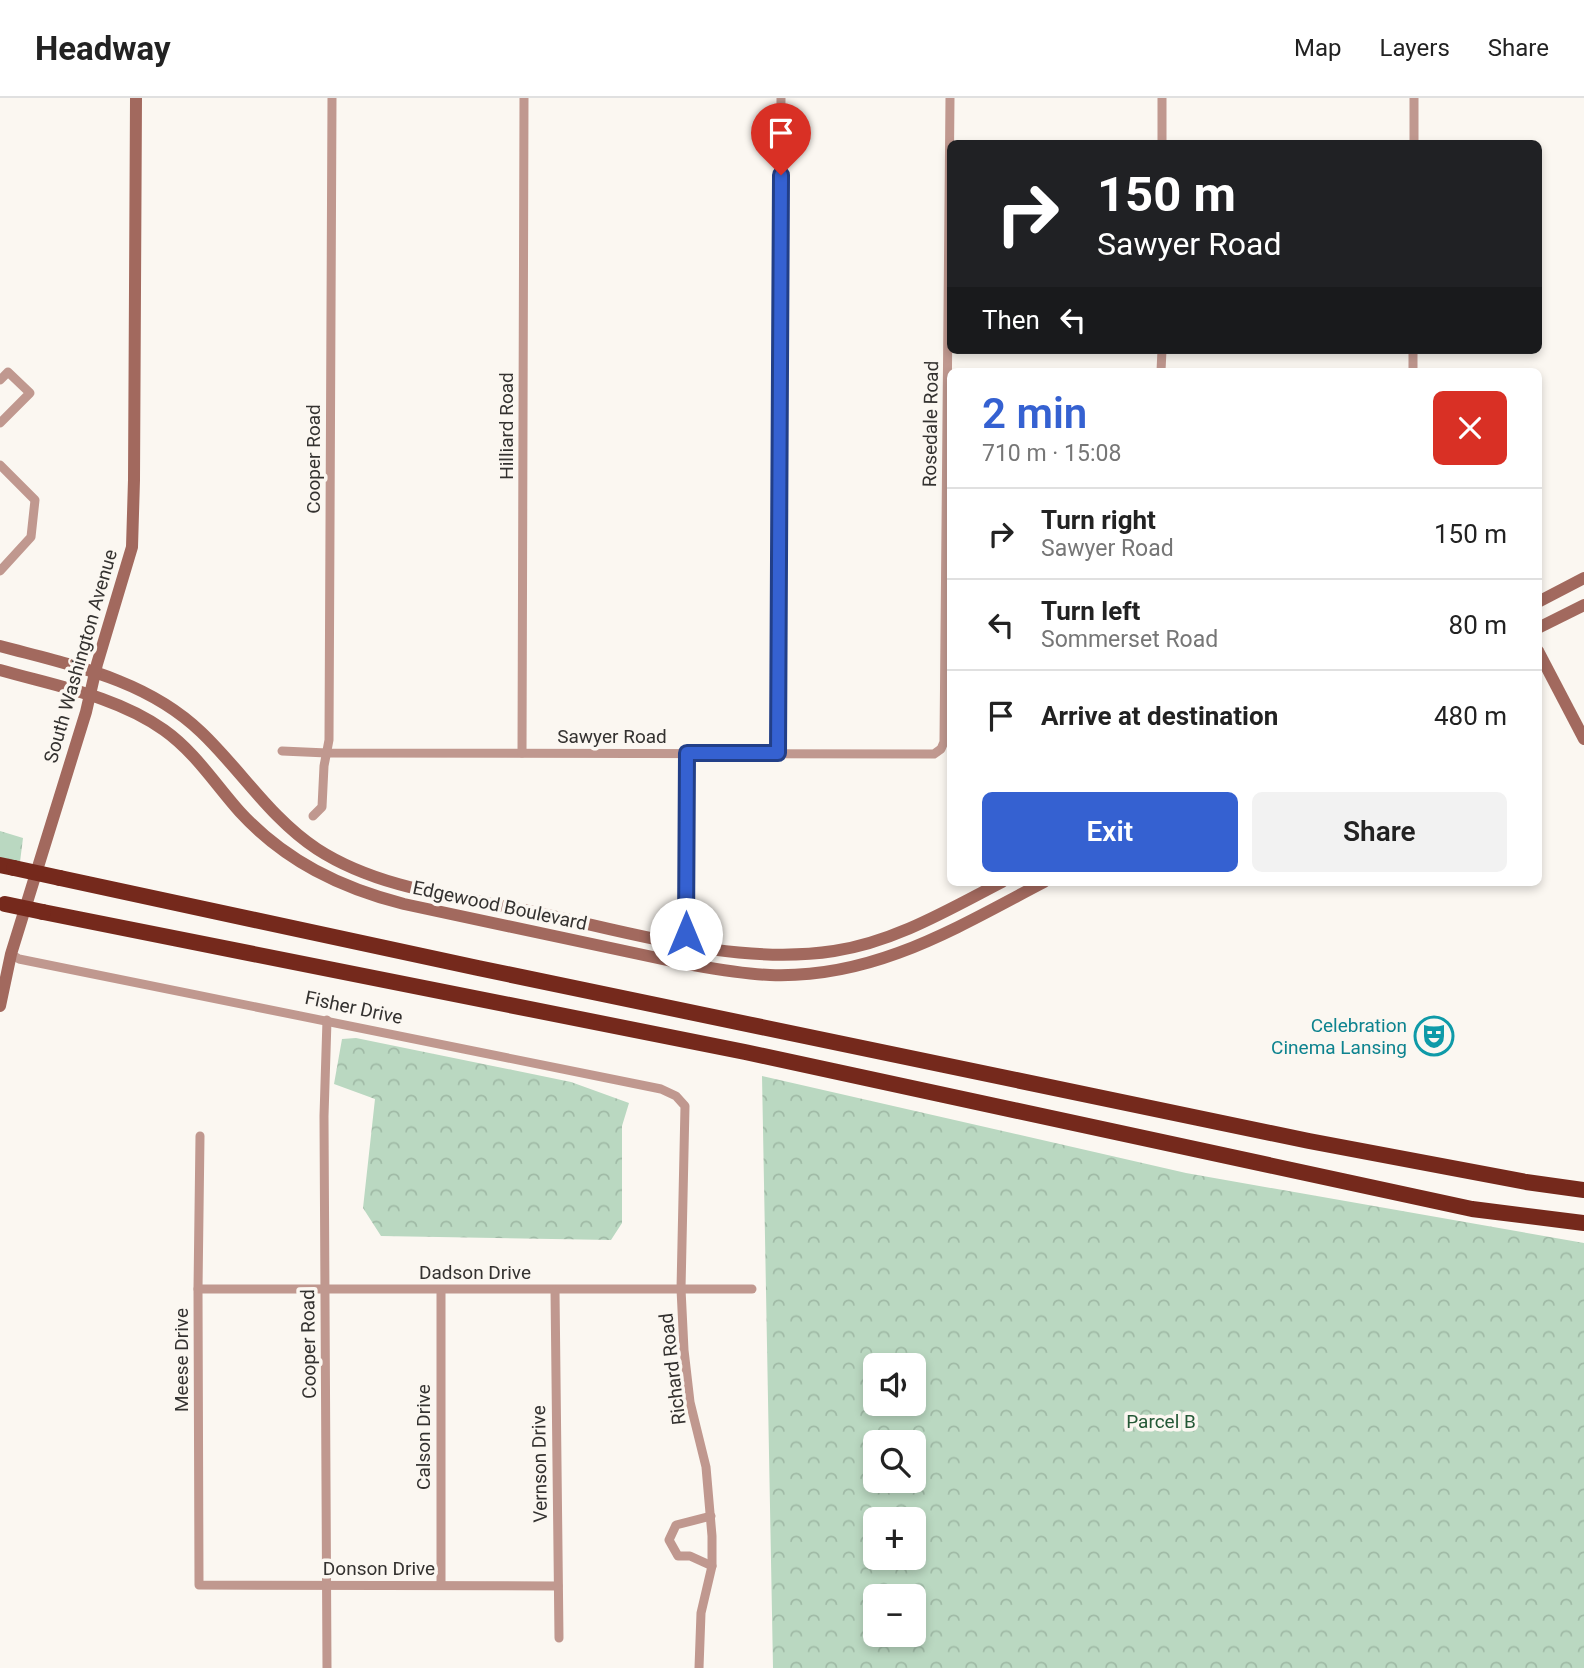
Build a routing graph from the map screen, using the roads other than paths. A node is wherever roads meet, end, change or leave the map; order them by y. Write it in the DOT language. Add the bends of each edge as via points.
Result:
graph roads {
  1 [pos="136,98"];
  2 [pos="332,98"];
  3 [pos="524,98"];
  4 [pos="781,98"];
  5 [pos="950,98"];
  6 [pos="1162,98"];
  7 [pos="1414,98"];
  8 [pos="950,140"];
  9 [pos="1162,140"];
  10 [pos="1414,140"];
  11 [pos="0,380"];
  12 [pos="947,420"];
  13 [pos="0,423"];
  14 [pos="0,465"];
  15 [pos="0,571"];
  16 [pos="1584,578"];
  17 [pos="1584,597"];
  18 [pos="1542,600"];
  19 [pos="1584,605"];
  20 [pos="1567,614"];
  21 [pos="1542,626"];
  22 [pos="0,646"];
  23 [pos="1542,659"];
  24 [pos="0,670"];
  25 [pos="96,672"];
  26 [pos="89,695"];
  27 [pos="1584,739"];
  28 [pos="180,743"];
  29 [pos="941,749"];
  30 [pos="282,751"];
  31 [pos="327,753"];
  32 [pos="522,753"];
  33 [pos="687,753"];
  34 [pos="778,753"];
  35 [pos="234,768"];
  36 [pos="313,816"];
  37 [pos="7,867"];
  38 [pos="994,886"];
  39 [pos="1020,886"];
  40 [pos="1036,886"];
  41 [pos="2,904"];
  42 [pos="960,904"];
  43 [pos="974,919"];
  44 [pos="684,944"];
  45 [pos="10,954"];
  46 [pos="899,954"];
  47 [pos="681,962"];
  48 [pos="0,1006"];
  49 [pos="327,1020"];
  50 [pos="685,1106"];
  51 [pos="200,1136"];
  52 [pos="1584,1190"];
  53 [pos="1584,1223"];
  54 [pos="198,1289"];
  55 [pos="325,1289"];
  56 [pos="681,1289"];
  57 [pos="752,1289"];
  58 [pos="441,1290"];
  59 [pos="555,1290"];
  60 [pos="710,1516"];
  61 [pos="712,1566"];
  62 [pos="199,1585"];
  63 [pos="328,1585"];
  64 [pos="441,1585"];
  65 [pos="558,1586"];
  66 [pos="559,1638"];
  67 [pos="327,1668"];
  68 [pos="699,1668"];
  1 -- 25 [label="street, South Washington Avenue" via="134,519 132,547"];
  2 -- 31 [label="street, Cooper Road"];
  3 -- 32 [label="street, Hilliard Road"];
  4 -- 34 [label="street"];
  5 -- 8 [label="street, Rosedale Road"];
  6 -- 9 [label="street"];
  7 -- 10 [label="street"];
  11 -- 13 [label="street" via="8,372 30,393"];
  12 -- 29 [label="street, Rosedale Road"];
  14 -- 15 [label="street" via="35,500 31,537"];
  16 -- 18 [label="street"];
  17 -- 20 [label="street"];
  19 -- 20 [label="street"];
  20 -- 21 [label="street"];
  22 -- 25 [label="street"];
  23 -- 27 [label="street"];
  24 -- 26 [label="street, Edgewood Boulevard"];
  25 -- 26 [label="street, South Washington Avenue"];
  25 -- 35 [label="street" via="177,711"];
  26 -- 28 [label="street, Edgewood Boulevard" via="141,715"];
  26 -- 45 [label="street, South Washington Avenue"];
  28 -- 35 [label="street" via="193,747 225,780 234,774"];
  28 -- 47 [label="street, Edgewood Boulevard" via="259,831 337,883 404,904"];
  29 -- 34 [label="street, Sawyer Road" via="933,754"];
  30 -- 31 [label="street, Sawyer Road"];
  31 -- 32 [label="street, Sawyer Road"];
  31 -- 36 [label="street, Cooper Road" via="322,807"];
  32 -- 33 [label="street, Sawyer Road"];
  33 -- 34 [label="street, Sawyer Road"];
  33 -- 44 [label="street"];
  35 -- 44 [label="street" via="294,832 318,850 372,876"];
  37 -- 52 [label="highway, bridge" via="1309,1141"];
  38 -- 42 [label="street"];
  39 -- 43 [label="street" via="979,909"];
  40 -- 43 [label="street, Edgewood Boulevard"];
  41 -- 53 [label="highway, bridge" via="745,1052 1472,1209"];
  42 -- 44 [label="street" via="914,927 836,951 774,956"];
  42 -- 46 [label="street" via="951,916 906,937"];
  43 -- 46 [label="street, Edgewood Boulevard"];
  44 -- 47 [label="street"];
  45 -- 48 [label="street, South Washington Avenue"];
  45 -- 49 [label="street, Fisher Drive"];
  46 -- 47 [label="street, Edgewood Boulevard" via="802,975 750,974"];
  49 -- 50 [label="street, Fisher Drive" via="661,1089"];
  49 -- 55 [label="street, Cooper Road"];
  50 -- 56 [label="street, Richard Road"];
  51 -- 54 [label="street, Meese Drive"];
  54 -- 55 [label="street, Dadson Drive"];
  54 -- 62 [label="street, Meese Drive"];
  55 -- 58 [label="street, Dadson Drive"];
  55 -- 63 [label="street, Cooper Road"];
  56 -- 57 [label="street, Dadson Drive"];
  56 -- 59 [label="street, Dadson Drive"];
  56 -- 60 [label="street, Richard Road" via="690,1402 706,1467"];
  58 -- 59 [label="street, Dadson Drive"];
  58 -- 64 [label="street, Calson Drive"];
  59 -- 65 [label="street, Vernson Drive"];
  60 -- 61 [label="street, Richard Road"];
  60 -- 61 [label="street" via="676,1525 670,1540 678,1556"];
  61 -- 68 [label="street, Richard Road" via="701,1613"];
  62 -- 63 [label="street, Donson Drive"];
  63 -- 64 [label="street, Donson Drive"];
  63 -- 67 [label="street, Cooper Road"];
  64 -- 65 [label="street, Donson Drive"];
  65 -- 66 [label="street, Vernson Drive"];
}
